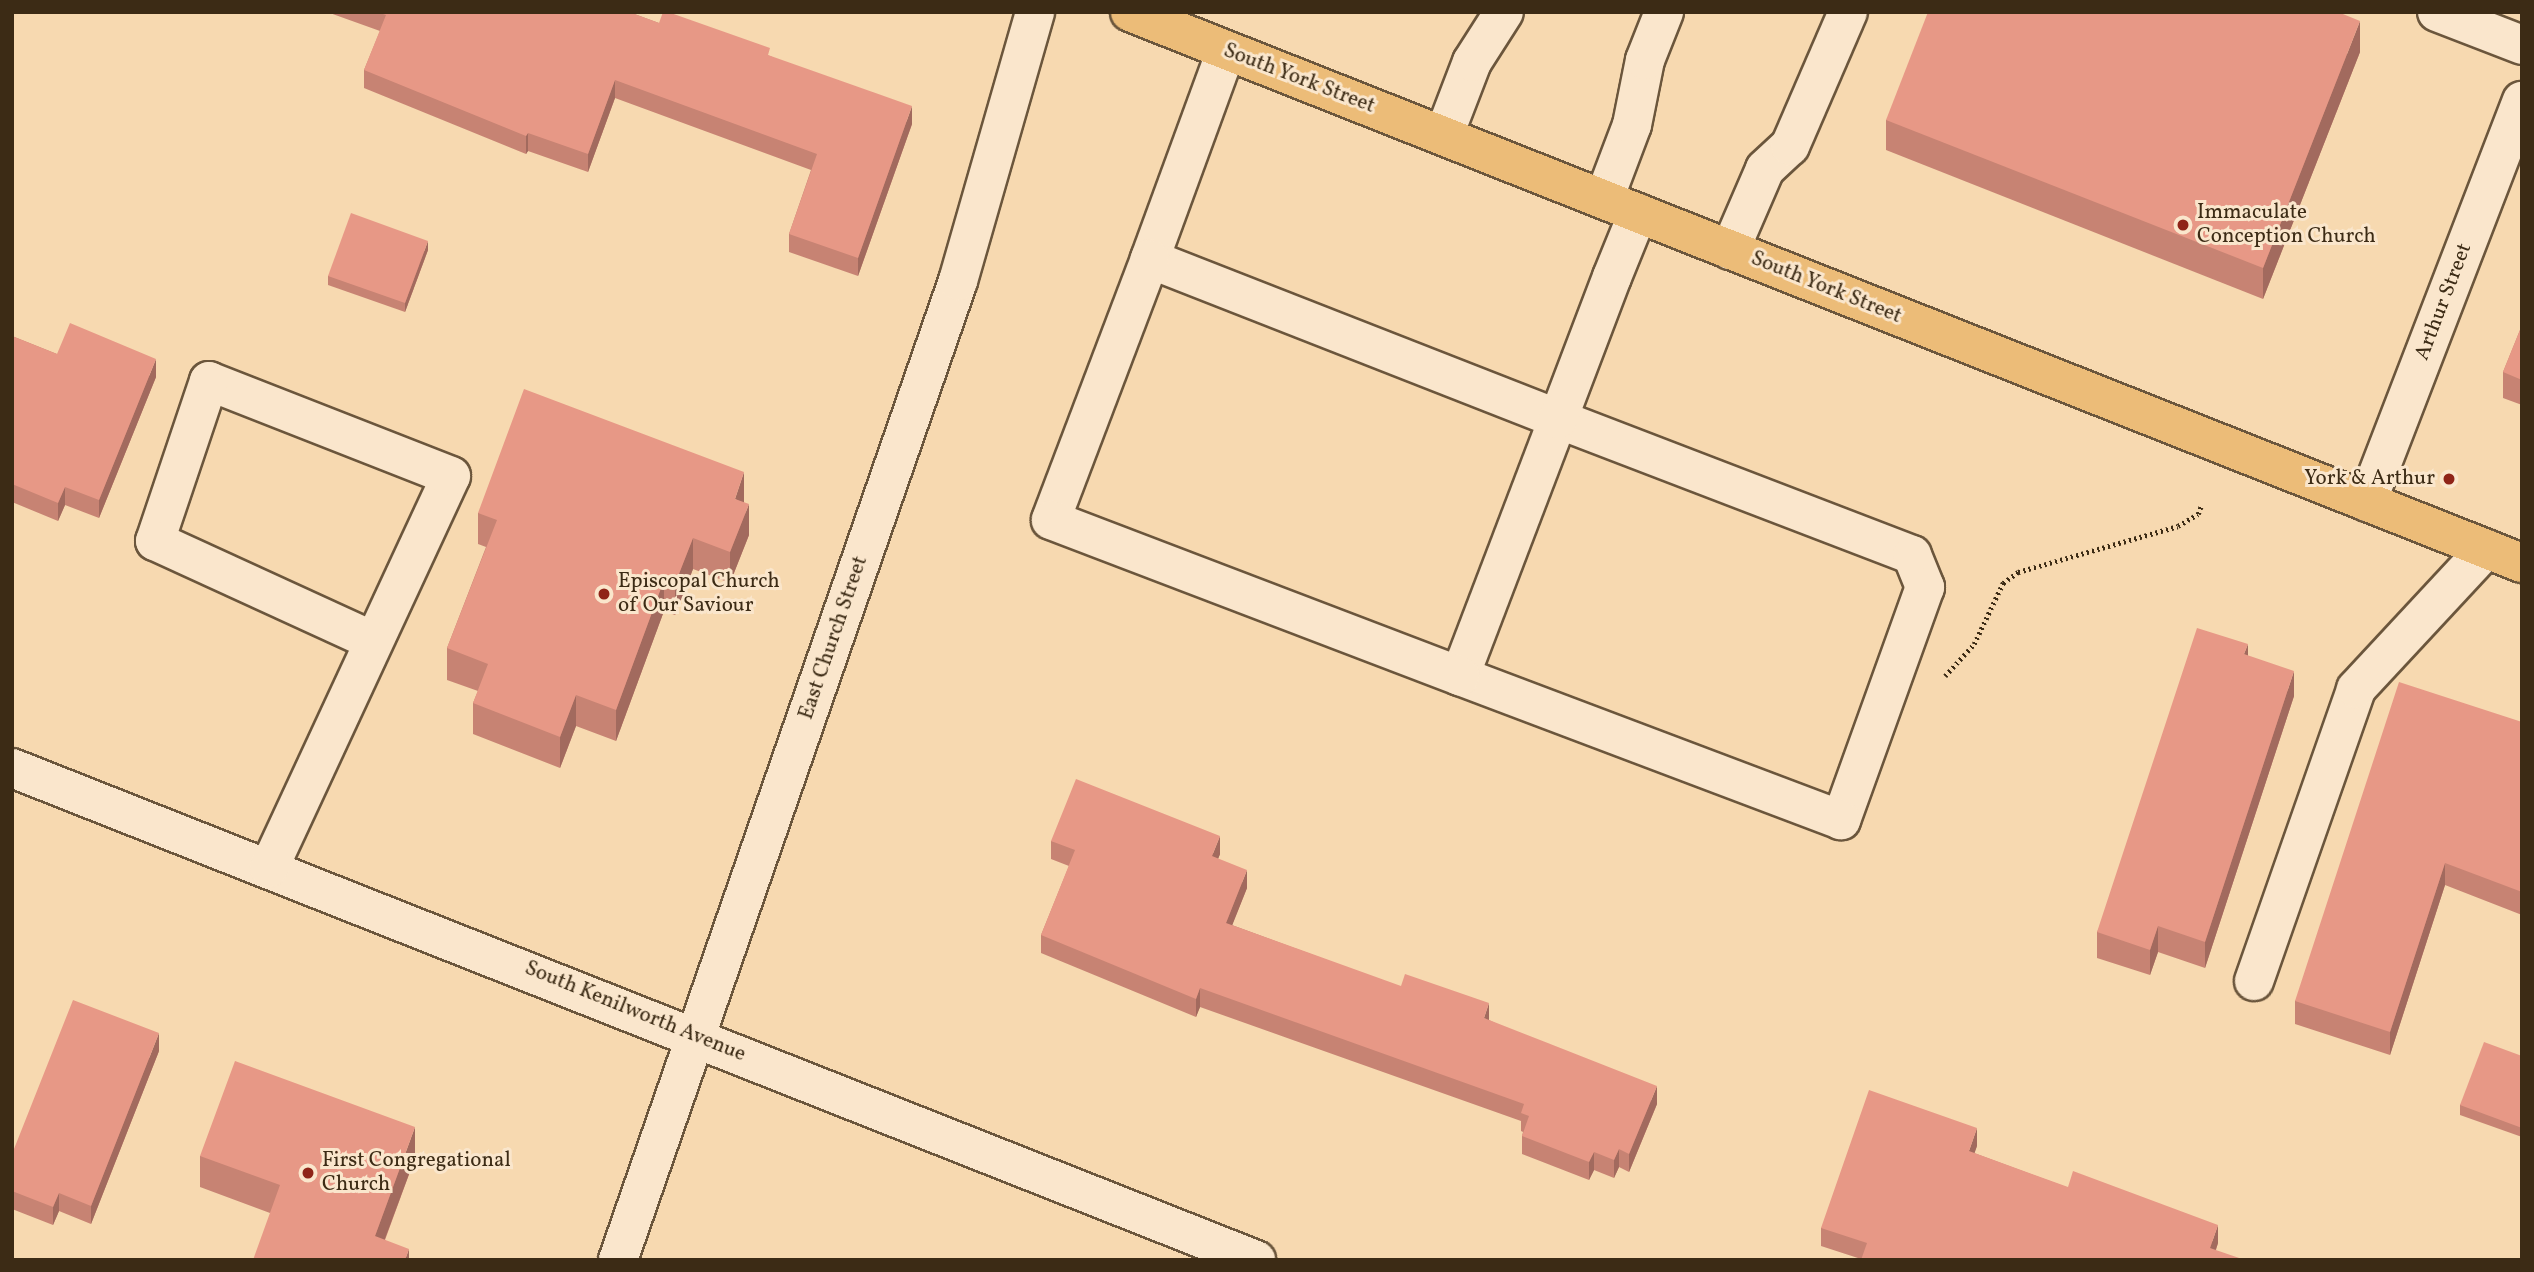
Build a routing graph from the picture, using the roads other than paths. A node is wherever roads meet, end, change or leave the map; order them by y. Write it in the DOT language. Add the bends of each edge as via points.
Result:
graph roads {
  1 [pos="1035,12"];
  2 [pos="1130,12"];
  3 [pos="1504,12"];
  4 [pos="1664,12"];
  5 [pos="1848,12"];
  6 [pos="2437,12"];
  7 [pos="2522,45"];
  8 [pos="1226,51"];
  9 [pos="2522,101"];
  10 [pos="1444,135"];
  11 [pos="1621,206"];
  12 [pos="1730,250"];
  13 [pos="1150,259"];
  14 [pos="1558,419"];
  15 [pos="2367,502"];
  16 [pos="2486,549"];
  17 [pos="2522,564"];
  18 [pos="373,641"];
  19 [pos="1460,676"];
  20 [pos="12,768"];
  21 [pos="269,869"];
  22 [pos="2254,981"];
  23 [pos="696,1036"];
  24 [pos="618,1260"];
  25 [pos="1256,1260"];
  1 -- 23 [label="street, East Church Street" via="958,281"];
  2 -- 8 [label="main road, South York Street"];
  3 -- 10 [label="street" via="1472,62"];
  4 -- 11 [label="street" via="1645,60"];
  5 -- 12 [label="street" via="1790,146 1765,169"];
  6 -- 7 [label="street"];
  8 -- 10 [label="main road, South York Street"];
  8 -- 13 [label="street"];
  9 -- 15 [label="street, Arthur Street"];
  10 -- 11 [label="main road, South York Street"];
  11 -- 12 [label="main road, South York Street"];
  11 -- 14 [label="street"];
  12 -- 15 [label="main road, South York Street"];
  13 -- 14 [label="street"];
  13 -- 19 [label="street" via="1051,520"];
  14 -- 19 [label="street"];
  14 -- 19 [label="street" via="1912,555 1926,587 1841,820"];
  15 -- 16 [label="main road, South York Street"];
  16 -- 17 [label="main road, South York Street"];
  16 -- 22 [label="street" via="2356,689"];
  18 -- 18 [label="street" via="451,476 209,381 155,541"];
  18 -- 21 [label="street"];
  20 -- 21 [label="street, South Kenilworth Avenue"];
  21 -- 23 [label="street, South Kenilworth Avenue"];
  23 -- 24 [label="street, East Church Street"];
  23 -- 25 [label="street, South Kenilworth Avenue"];
}
